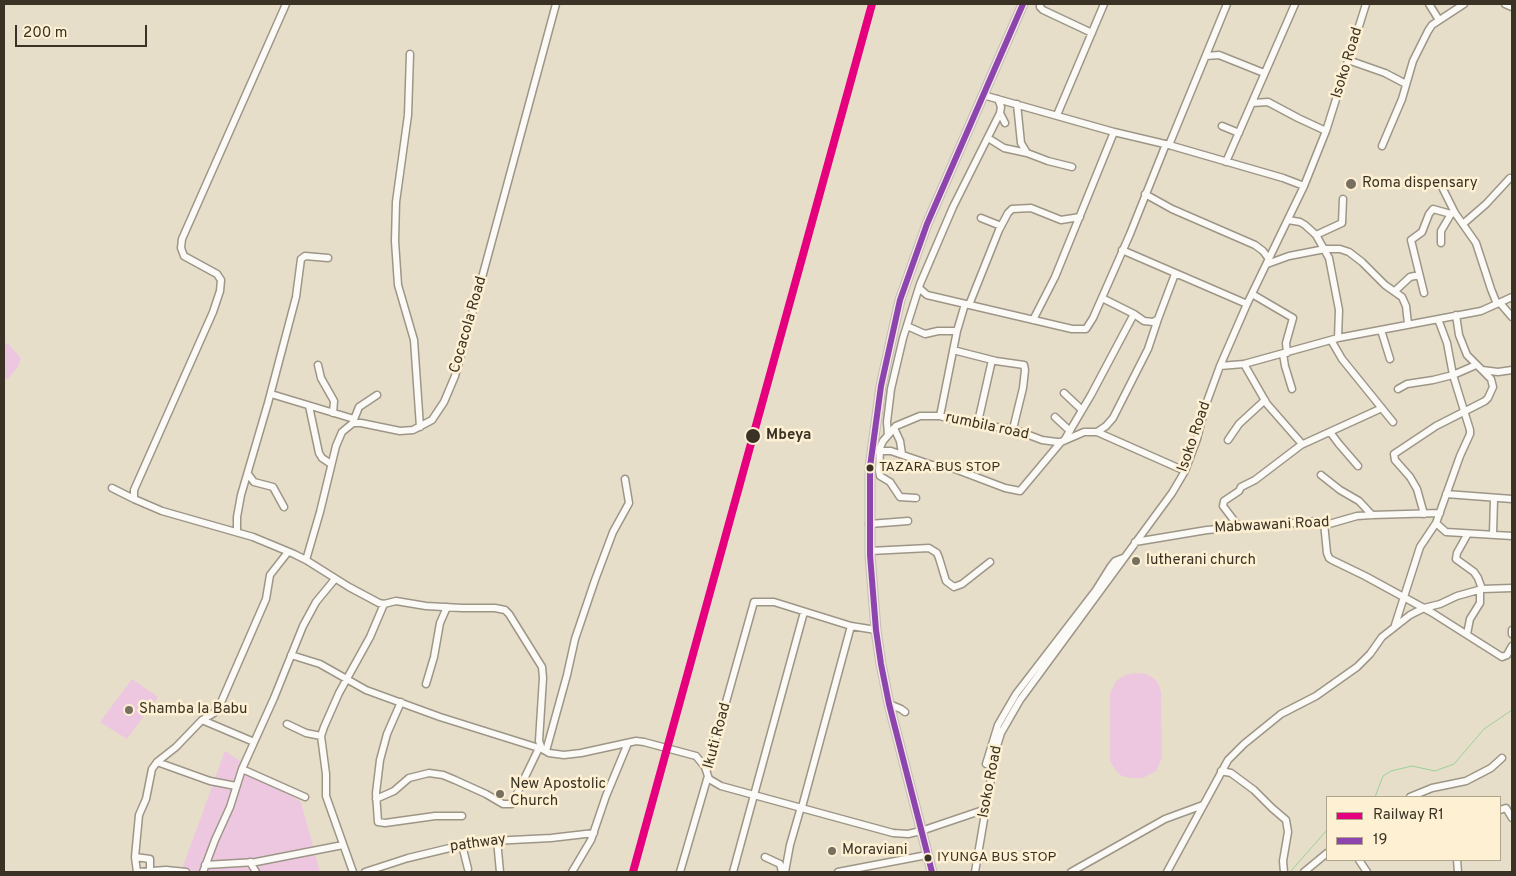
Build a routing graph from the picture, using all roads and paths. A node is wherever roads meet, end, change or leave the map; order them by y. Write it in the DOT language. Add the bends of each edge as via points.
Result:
graph roads {
  1 [pos="286,4"];
  2 [pos="556,4"];
  3 [pos="1023,4"];
  4 [pos="1040,4"];
  5 [pos="1104,4"];
  6 [pos="1227,4"];
  7 [pos="1295,4"];
  8 [pos="1366,4"];
  9 [pos="1429,4"];
  10 [pos="1464,4"];
  11 [pos="1505,4"];
  12 [pos="1512,7"];
  13 [pos="1439,20"];
  14 [pos="1092,32"];
  15 [pos="1212,42"];
  16 [pos="410,54"];
  17 [pos="1220,55"];
  18 [pos="1206,56"];
  19 [pos="1348,60"];
  20 [pos="1264,73"];
  21 [pos="1406,84"];
  22 [pos="983,95"];
  23 [pos="998,99"];
  24 [pos="1252,103"];
  25 [pos="1017,104"];
  26 [pos="1000,113"];
  27 [pos="1057,115"];
  28 [pos="1005,123"];
  29 [pos="1222,126"];
  30 [pos="1326,131"];
  31 [pos="1114,132"];
  32 [pos="1239,133"];
  33 [pos="988,138"];
  34 [pos="1167,145"];
  35 [pos="1382,146"];
  36 [pos="1027,153"];
  37 [pos="1226,162"];
  38 [pos="1072,167"];
  39 [pos="1510,178"];
  40 [pos="1440,183"];
  41 [pos="1304,186"];
  42 [pos="1145,194"];
  43 [pos="1343,199"];
  44 [pos="1453,213"];
  45 [pos="1080,217"];
  46 [pos="981,218"];
  47 [pos="1288,220"];
  48 [pos="1463,224"];
  49 [pos="1000,226"];
  50 [pos="1316,235"];
  51 [pos="1441,243"];
  52 [pos="1325,249"];
  53 [pos="1122,250"];
  54 [pos="328,258"];
  55 [pos="1268,262"];
  56 [pos="1175,274"];
  57 [pos="1419,275"];
  58 [pos="919,288"];
  59 [pos="1395,291"];
  60 [pos="1424,293"];
  61 [pos="1252,294"];
  62 [pos="927,295"];
  63 [pos="1512,297"];
  64 [pos="916,298"];
  65 [pos="1102,298"];
  66 [pos="967,304"];
  67 [pos="1247,304"];
  68 [pos="1499,304"];
  69 [pos="1134,314"];
  70 [pos="1456,315"];
  71 [pos="1512,317"];
  72 [pos="1158,319"];
  73 [pos="1438,319"];
  74 [pos="1033,320"];
  75 [pos="1408,324"];
  76 [pos="907,326"];
  77 [pos="1381,330"];
  78 [pos="957,331"];
  79 [pos="1338,338"];
  80 [pos="1331,340"];
  81 [pos="953,350"];
  82 [pos="1285,353"];
  83 [pos="1390,359"];
  84 [pos="992,360"];
  85 [pos="1244,364"];
  86 [pos="318,365"];
  87 [pos="1476,365"];
  88 [pos="1220,366"];
  89 [pos="1482,370"];
  90 [pos="1512,370"];
  91 [pos="1453,375"];
  92 [pos="1292,389"];
  93 [pos="1398,389"];
  94 [pos="271,394"];
  95 [pos="1064,394"];
  96 [pos="377,395"];
  97 [pos="1265,400"];
  98 [pos="309,406"];
  99 [pos="1382,408"];
  100 [pos="1082,410"];
  101 [pos="1463,411"];
  102 [pos="333,413"];
  103 [pos="940,416"];
  104 [pos="1055,417"];
  105 [pos="353,421"];
  106 [pos="978,422"];
  107 [pos="1393,422"];
  108 [pos="420,427"];
  109 [pos="894,428"];
  110 [pos="1013,429"];
  111 [pos="1070,431"];
  112 [pos="1097,432"];
  113 [pos="1330,432"];
  114 [pos="888,435"];
  115 [pos="1228,440"];
  116 [pos="1063,441"];
  117 [pos="1302,444"];
  118 [pos="877,452"];
  119 [pos="902,454"];
  120 [pos="331,464"];
  121 [pos="1358,466"];
  122 [pos="1185,472"];
  123 [pos="248,474"];
  124 [pos="1321,475"];
  125 [pos="624,479"];
  126 [pos="112,488"];
  127 [pos="1446,494"];
  128 [pos="916,498"];
  129 [pos="134,499"];
  130 [pos="1494,499"];
  131 [pos="1512,499"];
  132 [pos="284,508"];
  133 [pos="1440,513"];
  134 [pos="1424,514"];
  135 [pos="1372,515"];
  136 [pos="908,522"];
  137 [pos="1324,523"];
  138 [pos="1436,523"];
  139 [pos="869,524"];
  140 [pos="1239,527"];
  141 [pos="237,532"];
  142 [pos="1467,534"];
  143 [pos="1493,534"];
  144 [pos="1512,536"];
  145 [pos="1135,542"];
  146 [pos="870,550"];
  147 [pos="288,552"];
  148 [pos="1123,558"];
  149 [pos="306,560"];
  150 [pos="990,562"];
  151 [pos="335,579"];
  152 [pos="1512,588"];
  153 [pos="1481,590"];
  154 [pos="1404,597"];
  155 [pos="384,604"];
  156 [pos="447,607"];
  157 [pos="1424,608"];
  158 [pos="804,612"];
  159 [pos="851,626"];
  160 [pos="1393,627"];
  161 [pos="876,630"];
  162 [pos="1512,630"];
  163 [pos="1467,634"];
  164 [pos="1512,634"];
  165 [pos="1512,646"];
  166 [pos="291,655"];
  167 [pos="346,679"];
  168 [pos="426,684"];
  169 [pos="400,702"];
  170 [pos="889,704"];
  171 [pos="905,712"];
  172 [pos="202,720"];
  173 [pos="287,724"];
  174 [pos="321,736"];
  175 [pos="254,742"];
  176 [pos="628,743"];
  177 [pos="542,750"];
  178 [pos="696,756"];
  179 [pos="711,756"];
  180 [pos="1502,758"];
  181 [pos="157,762"];
  182 [pos="986,764"];
  183 [pos="242,769"];
  184 [pos="1221,771"];
  185 [pos="707,774"];
  186 [pos="236,786"];
  187 [pos="755,795"];
  188 [pos="1412,796"];
  189 [pos="305,798"];
  190 [pos="376,800"];
  191 [pos="1203,806"];
  192 [pos="802,807"];
  193 [pos="986,809"];
  194 [pos="1501,810"];
  195 [pos="462,816"];
  196 [pos="1512,818"];
  197 [pos="921,831"];
  198 [pos="594,833"];
  199 [pos="497,840"];
  200 [pos="343,845"];
  201 [pos="462,845"];
  202 [pos="1326,854"];
  203 [pos="927,855"];
  204 [pos="135,857"];
  205 [pos="765,858"];
  206 [pos="1360,861"];
  207 [pos="250,862"];
  208 [pos="204,869"];
  209 [pos="468,869"];
  210 [pos="154,871"];
  211 [pos="138,872"];
  212 [pos="186,872"];
  213 [pos="256,872"];
  214 [pos="353,872"];
  215 [pos="366,872"];
  216 [pos="500,872"];
  217 [pos="572,872"];
  218 [pos="680,872"];
  219 [pos="733,872"];
  220 [pos="784,872"];
  221 [pos="838,872"];
  222 [pos="932,872"];
  223 [pos="975,872"];
  224 [pos="1071,872"];
  225 [pos="1167,872"];
  226 [pos="1284,872"];
  227 [pos="1304,872"];
  228 [pos="1367,872"];
  1 -- 129 [label="street" via="182,239 180,248 184,256 218,274 220,291 134,490"];
  2 -- 108 [label="street, Cocacola Road" via="455,376 437,413"];
  3 -- 22 [label="highway"];
  4 -- 14 [label="street" via="1043,10"];
  5 -- 14 [label="street"];
  6 -- 15 [label="street"];
  7 -- 20 [label="street"];
  8 -- 19 [label="street, Isoko Road"];
  9 -- 13 [label="street"];
  10 -- 13 [label="street"];
  11 -- 12 [label="street"];
  13 -- 21 [label="street" via="1424,39"];
  14 -- 27 [label="street"];
  15 -- 17 [label="street"];
  15 -- 18 [label="street"];
  16 -- 108 [label="street" via="408,115 396,202 395,241 398,284 414,340"];
  17 -- 18 [label="street"];
  17 -- 20 [label="street"];
  18 -- 34 [label="street"];
  19 -- 21 [label="street"];
  19 -- 30 [label="street, Isoko Road"];
  20 -- 24 [label="street"];
  21 -- 35 [label="street"];
  22 -- 23 [label="street"];
  22 -- 118 [label="highway" via="927,224 900,300 882,379"];
  23 -- 25 [label="street"];
  23 -- 26 [label="street"];
  24 -- 30 [label="street" via="1268,102"];
  24 -- 32 [label="street"];
  25 -- 27 [label="street"];
  25 -- 36 [label="street" via="1021,143"];
  26 -- 28 [label="street"];
  26 -- 33 [label="street"];
  27 -- 31 [label="street"];
  29 -- 32 [label="street"];
  30 -- 41 [label="street, Isoko Road"];
  31 -- 34 [label="street"];
  31 -- 45 [label="street"];
  32 -- 37 [label="street"];
  33 -- 36 [label="street" via="1004,148"];
  33 -- 58 [label="street"];
  34 -- 37 [label="street"];
  34 -- 42 [label="street"];
  36 -- 38 [label="street"];
  37 -- 41 [label="street"];
  39 -- 48 [label="street"];
  40 -- 44 [label="street"];
  41 -- 47 [label="street, Isoko Road"];
  42 -- 53 [label="street"];
  42 -- 55 [label="street" via="1255,245 1263,251"];
  43 -- 50 [label="street" via="1342,223"];
  44 -- 48 [label="street"];
  44 -- 51 [label="street" via="1441,231"];
  44 -- 57 [label="street" via="1433,209 1422,232 1411,240"];
  45 -- 49 [label="street" via="1061,220 1031,208 1016,208 1008,213"];
  45 -- 74 [label="street"];
  46 -- 49 [label="street"];
  47 -- 50 [label="street" via="1300,222"];
  47 -- 55 [label="street, Isoko Road"];
  48 -- 68 [label="street" via="1476,243 1490,290"];
  49 -- 66 [label="street"];
  50 -- 52 [label="street"];
  52 -- 55 [label="street"];
  52 -- 59 [label="street" via="1349,252"];
  52 -- 79 [label="street" via="1330,258 1338,302"];
  53 -- 56 [label="street"];
  53 -- 65 [label="street"];
  54 -- 94 [label="street" via="301,258 296,297"];
  55 -- 61 [label="street, Isoko Road"];
  56 -- 67 [label="street"];
  56 -- 72 [label="street"];
  57 -- 59 [label="street"];
  57 -- 60 [label="street"];
  58 -- 62 [label="street"];
  58 -- 64 [label="street"];
  59 -- 75 [label="street" via="1404,300"];
  61 -- 67 [label="street, Isoko Road"];
  61 -- 82 [label="street" via="1293,318"];
  62 -- 64 [label="street"];
  62 -- 66 [label="street"];
  63 -- 68 [label="street"];
  64 -- 76 [label="street"];
  65 -- 69 [label="street"];
  65 -- 74 [label="street" via="1089,327 1083,330"];
  66 -- 74 [label="street"];
  66 -- 78 [label="street"];
  67 -- 88 [label="street, Isoko Road"];
  68 -- 70 [label="street"];
  68 -- 71 [label="street"];
  69 -- 72 [label="street" via="1146,322"];
  69 -- 100 [label="street"];
  70 -- 73 [label="street"];
  70 -- 87 [label="street" via="1464,349"];
  72 -- 112 [label="street" via="1148,349 1114,418"];
  73 -- 75 [label="street"];
  73 -- 91 [label="street"];
  75 -- 77 [label="street"];
  76 -- 78 [label="street" via="925,334"];
  76 -- 114 [label="street" via="891,389"];
  77 -- 79 [label="street"];
  77 -- 83 [label="street"];
  78 -- 81 [label="street"];
  79 -- 80 [label="street"];
  80 -- 82 [label="street"];
  80 -- 99 [label="street" via="1342,359"];
  81 -- 84 [label="street"];
  81 -- 103 [label="street"];
  82 -- 85 [label="street"];
  82 -- 92 [label="street" via="1284,366"];
  84 -- 106 [label="street"];
  84 -- 110 [label="street" via="1025,367"];
  85 -- 88 [label="street"];
  85 -- 97 [label="street"];
  86 -- 102 [label="street" via="321,378 334,401"];
  87 -- 89 [label="street"];
  87 -- 91 [label="street"];
  88 -- 122 [label="street, Isoko Road"];
  89 -- 90 [label="street"];
  89 -- 101 [label="street" via="1492,382 1492,392 1484,402"];
  91 -- 93 [label="street" via="1407,384"];
  91 -- 101 [label="street"];
  94 -- 98 [label="street"];
  94 -- 123 [label="street"];
  95 -- 100 [label="street"];
  96 -- 105 [label="street" via="359,407"];
  97 -- 115 [label="street"];
  97 -- 117 [label="street"];
  98 -- 102 [label="street"];
  98 -- 120 [label="street" via="319,453"];
  99 -- 107 [label="street"];
  99 -- 113 [label="street"];
  100 -- 111 [label="street"];
  101 -- 127 [label="street" via="1470,434"];
  101 -- 134 [label="street" via="1394,454 1395,460 1417,488"];
  102 -- 105 [label="street"];
  103 -- 106 [label="street, rumbila road"];
  103 -- 109 [label="street, rumbila road" via="920,416"];
  104 -- 111 [label="street"];
  105 -- 108 [label="street" via="400,431"];
  105 -- 120 [label="street" via="339,438"];
  106 -- 110 [label="street, rumbila road"];
  109 -- 114 [label="street, rumbila road"];
  109 -- 119 [label="street"];
  110 -- 116 [label="street, rumbila road" via="1045,441"];
  111 -- 116 [label="street"];
  112 -- 116 [label="street, rumbila road" via="1084,432"];
  112 -- 122 [label="street"];
  113 -- 117 [label="street"];
  113 -- 121 [label="street"];
  114 -- 118 [label="street, rumbila road"];
  116 -- 119 [label="street" via="1020,491"];
  117 -- 140 [label="street" via="1223,502"];
  118 -- 119 [label="street" via="887,450"];
  118 -- 128 [label="street" via="880,476 890,482 902,498"];
  118 -- 139 [label="highway"];
  120 -- 149 [label="street"];
  122 -- 145 [label="street, Isoko Road"];
  123 -- 132 [label="street" via="254,482 273,487"];
  123 -- 141 [label="street" via="239,507"];
  124 -- 135 [label="street" via="1359,501"];
  125 -- 177 [label="street" via="629,503 595,580"];
  126 -- 129 [label="street"];
  127 -- 130 [label="street"];
  127 -- 133 [label="street"];
  129 -- 141 [label="street" via="162,511"];
  130 -- 131 [label="street"];
  130 -- 143 [label="street"];
  133 -- 134 [label="street, Mabwawani Road"];
  133 -- 138 [label="street"];
  134 -- 135 [label="street, Mabwawani Road"];
  135 -- 137 [label="street, Mabwawani Road"];
  136 -- 139 [label="street"];
  137 -- 140 [label="street, Mabwawani Road"];
  137 -- 154 [label="street" via="1329,558"];
  138 -- 142 [label="street" via="1446,532"];
  138 -- 154 [label="street" via="1420,547"];
  139 -- 146 [label="highway"];
  140 -- 145 [label="street, Mabwawani Road"];
  141 -- 147 [label="street"];
  142 -- 143 [label="street"];
  142 -- 153 [label="street" via="1456,559 1474,572"];
  143 -- 144 [label="street"];
  145 -- 148 [label="street, Isoko Road"];
  146 -- 150 [label="street" via="929,548 937,554 946,581 954,587"];
  146 -- 161 [label="highway"];
  147 -- 149 [label="street"];
  147 -- 172 [label="street" via="270,575 266,599 222,701 214,713"];
  148 -- 182 [label="street" via="1111,566 1016,694 998,725"];
  148 -- 193 [label="street, Isoko Road" via="1007,722 996,749"];
  149 -- 151 [label="street"];
  151 -- 155 [label="street"];
  151 -- 166 [label="street" via="311,610"];
  152 -- 153 [label="street"];
  153 -- 157 [label="street"];
  153 -- 163 [label="street" via="1479,605 1470,619"];
  154 -- 157 [label="street"];
  154 -- 160 [label="street"];
  155 -- 156 [label="street" via="396,601"];
  155 -- 167 [label="street"];
  156 -- 168 [label="street" via="440,623"];
  156 -- 177 [label="street" via="495,608 509,614 542,667 539,737"];
  157 -- 160 [label="street"];
  157 -- 163 [label="street"];
  158 -- 159 [label="street, Ikuti Road"];
  158 -- 179 [label="street, Ikuti Road" via="774,602 754,602"];
  158 -- 187 [label="street"];
  159 -- 161 [label="street, Ikuti Road"];
  159 -- 192 [label="street"];
  160 -- 184 [label="street" via="1356,667 1316,696 1281,714 1234,754"];
  161 -- 170 [label="highway"];
  162 -- 164 [label="street"];
  163 -- 165 [label="street" via="1502,657"];
  166 -- 167 [label="street" via="320,664"];
  166 -- 175 [label="street"];
  167 -- 169 [label="street"];
  167 -- 174 [label="street"];
  169 -- 177 [label="street"];
  169 -- 190 [label="street" via="383,747"];
  170 -- 171 [label="street"];
  170 -- 197 [label="highway"];
  172 -- 175 [label="street"];
  172 -- 181 [label="street"];
  173 -- 174 [label="street"];
  174 -- 200 [label="street" via="326,796"];
  175 -- 183 [label="street"];
  176 -- 177 [label="street" via="569,755"];
  176 -- 178 [label="street" via="644,742"];
  176 -- 198 [label="street"];
  177 -- 190 [label="street" via="512,804 503,804 455,780 429,773 409,778"];
  178 -- 179 [label="street"];
  178 -- 185 [label="street"];
  179 -- 185 [label="street, Ikuti Road"];
  180 -- 188 [label="street" via="1492,768 1466,781"];
  181 -- 186 [label="street"];
  181 -- 204 [label="street" via="139,815"];
  183 -- 186 [label="street"];
  183 -- 189 [label="street"];
  184 -- 191 [label="street"];
  184 -- 226 [label="street" via="1231,773 1254,790 1286,820"];
  185 -- 187 [label="street, Ikuti Road" via="710,780 721,786"];
  185 -- 218 [label="street"];
  186 -- 208 [label="street"];
  187 -- 192 [label="street, Ikuti Road"];
  187 -- 219 [label="street"];
  190 -- 195 [label="street" via="381,823"];
  191 -- 224 [label="street" via="1165,819"];
  191 -- 225 [label="street"];
  192 -- 197 [label="street, Ikuti Road" via="893,833"];
  192 -- 220 [label="street"];
  193 -- 197 [label="street, Ikuti Road"];
  193 -- 223 [label="street, Isoko Road"];
  194 -- 196 [label="street" via="1506,808"];
  197 -- 203 [label="highway"];
  198 -- 199 [label="street, pathway"];
  198 -- 217 [label="street"];
  199 -- 201 [label="street, pathway"];
  199 -- 216 [label="street"];
  200 -- 207 [label="street"];
  200 -- 214 [label="street"];
  201 -- 209 [label="street"];
  201 -- 215 [label="street, pathway"];
  202 -- 227 [label="street"];
  203 -- 221 [label="street"];
  203 -- 222 [label="highway"];
  204 -- 210 [label="street" via="150,859"];
  204 -- 211 [label="street"];
  205 -- 220 [label="street" via="780,864"];
  206 -- 228 [label="street"];
  207 -- 208 [label="street"];
  207 -- 213 [label="street"];
  210 -- 211 [label="street"];
  210 -- 212 [label="street"];
}
